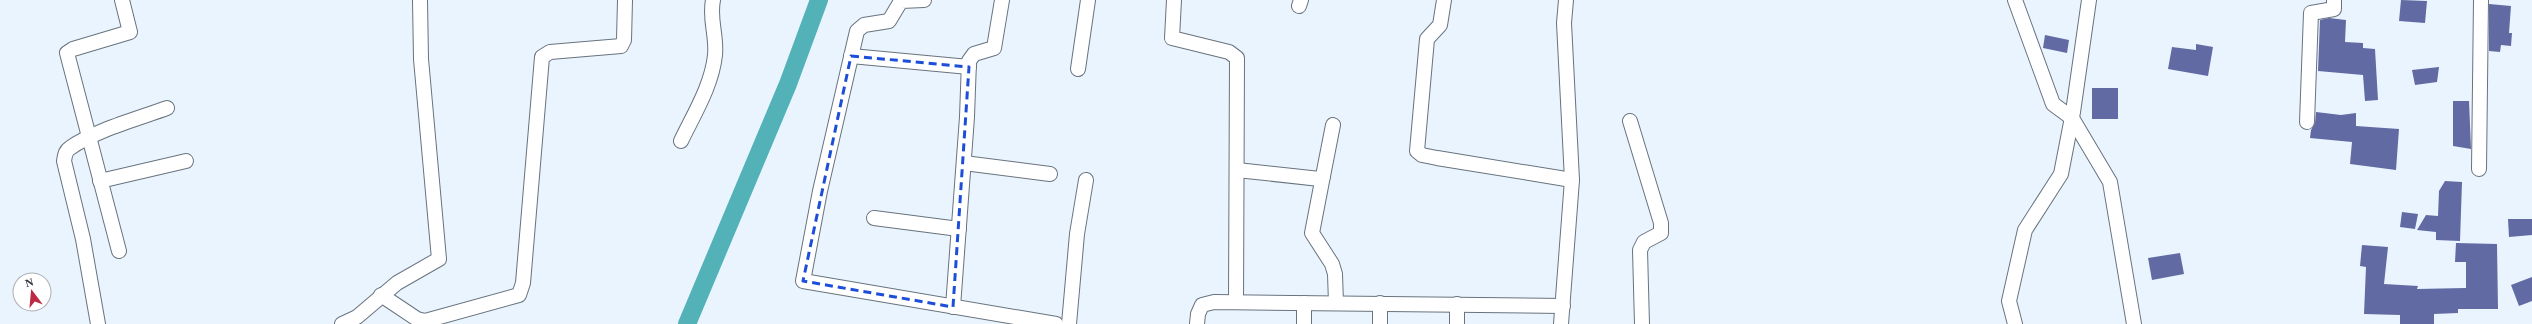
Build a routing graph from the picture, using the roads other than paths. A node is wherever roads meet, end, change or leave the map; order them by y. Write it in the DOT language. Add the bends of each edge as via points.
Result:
graph roads {
  1 [pos="123,0"];
  2 [pos="420,0"];
  3 [pos="625,0"];
  4 [pos="713,0"];
  5 [pos="924,0"];
  6 [pos="1002,0"];
  7 [pos="1088,0"];
  8 [pos="1174,0"];
  9 [pos="1444,0"];
  10 [pos="1566,0"];
  11 [pos="2015,0"];
  12 [pos="2088,0"];
  13 [pos="2334,0"];
  14 [pos="2481,0"];
  15 [pos="851,56"];
  16 [pos="969,67"];
  17 [pos="1078,69"];
  18 [pos="167,108"];
  19 [pos="2072,118"];
  20 [pos="1630,121"];
  21 [pos="2307,122"];
  22 [pos="1333,125"];
  23 [pos="90,137"];
  24 [pos="681,141"];
  25 [pos="186,161"];
  26 [pos="964,163"];
  27 [pos="2479,169"];
  28 [pos="1237,170"];
  29 [pos="1050,174"];
  30 [pos="1323,176"];
  31 [pos="1086,180"];
  32 [pos="1572,180"];
  33 [pos="100,181"];
  34 [pos="874,218"];
  35 [pos="960,229"];
  36 [pos="118,250"];
  37 [pos="381,295"];
  38 [pos="1236,302"];
  39 [pos="1304,303"];
  40 [pos="1336,303"];
  41 [pos="1380,303"];
  42 [pos="1457,304"];
  43 [pos="1563,306"];
  44 [pos="953,307"];
  45 [pos="1025,322"];
  46 [pos="346,323"];
  47 [pos="98,324"];
  48 [pos="1056,324"];
  49 [pos="1069,324"];
  50 [pos="1197,324"];
  51 [pos="1304,324"];
  52 [pos="1380,324"];
  53 [pos="1457,324"];
  54 [pos="1561,324"];
  55 [pos="1642,324"];
  56 [pos="2015,324"];
  57 [pos="2134,324"];
  1 -- 23 [label="street" via="130,32 67,53"];
  2 -- 37 [label="street" via="421,59 439,259"];
  3 -- 37 [label="street" via="624,40 621,46 550,52 542,57 523,283 519,295 425,321 417,319"];
  4 -- 24 [label="street" via="710,14 715,55 711,75"];
  5 -- 15 [label="street" via="901,1 889,21 859,27"];
  6 -- 16 [label="street" via="994,48 971,57"];
  7 -- 17 [label="street"];
  8 -- 28 [label="street" via="1172,38 1229,52 1237,58"];
  9 -- 32 [label="street" via="1440,25 1427,39 1417,151 1429,156"];
  10 -- 32 [label="street" via="1564,23"];
  11 -- 19 [label="street" via="2053,104"];
  12 -- 19 [label="street"];
  13 -- 21 [label="street" via="2334,9 2311,14"];
  14 -- 27 [label="street"];
  15 -- 16 [label="street"];
  15 -- 44 [label="street" via="818,198 803,281"];
  16 -- 26 [label="street"];
  18 -- 23 [label="street"];
  19 -- 56 [label="street" via="2061,174 2025,230 2009,301"];
  19 -- 57 [label="street" via="2110,182"];
  20 -- 55 [label="street" via="1661,223 1661,233 1644,242 1640,250"];
  22 -- 30 [label="street"];
  23 -- 33 [label="street"];
  23 -- 47 [label="street" via="70,148 65,153 64,161 83,240"];
  25 -- 33 [label="street"];
  26 -- 29 [label="street"];
  26 -- 35 [label="street"];
  28 -- 30 [label="street" via="1317,179"];
  28 -- 38 [label="street"];
  30 -- 40 [label="street" via="1312,233 1332,264"];
  31 -- 49 [label="street" via="1077,234"];
  32 -- 43 [label="street"];
  33 -- 36 [label="street"];
  34 -- 35 [label="street"];
  35 -- 44 [label="street"];
  37 -- 46 [label="street" via="357,317"];
  38 -- 39 [label="street"];
  38 -- 50 [label="street" via="1214,302 1202,306"];
  39 -- 40 [label="street"];
  39 -- 51 [label="street"];
  40 -- 41 [label="street"];
  41 -- 42 [label="street"];
  41 -- 52 [label="street"];
  42 -- 43 [label="street"];
  42 -- 53 [label="street"];
  43 -- 54 [label="street"];
  44 -- 45 [label="street"];
  45 -- 48 [label="street"];
}
